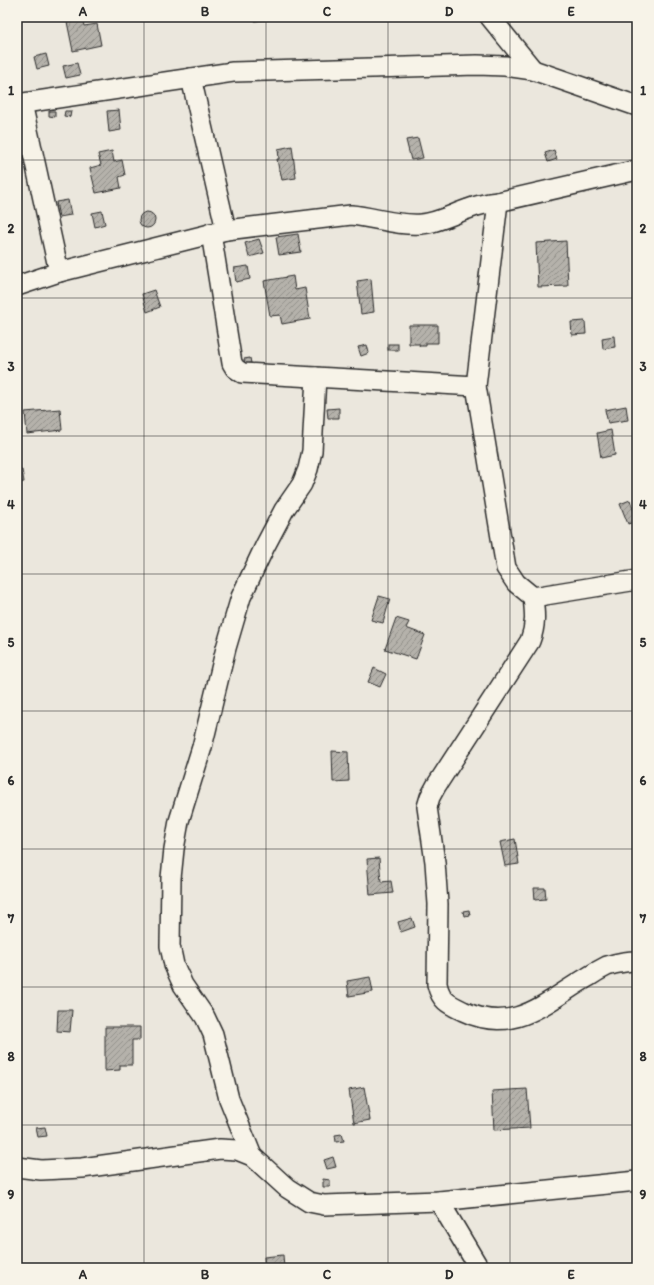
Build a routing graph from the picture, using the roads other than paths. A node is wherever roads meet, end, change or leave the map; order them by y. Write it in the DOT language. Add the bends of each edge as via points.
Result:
graph roads {
  1 [pos="490,17"];
  2 [pos="533,70"];
  3 [pos="191,78"];
  4 [pos="19,104"];
  5 [pos="637,106"];
  6 [pos="637,170"];
  7 [pos="498,202"];
  8 [pos="219,232"];
  9 [pos="59,272"];
  10 [pos="17,286"];
  11 [pos="316,377"];
  12 [pos="476,386"];
  13 [pos="637,580"];
  14 [pos="533,597"];
  15 [pos="637,961"];
  16 [pos="252,1156"];
  17 [pos="17,1167"];
  18 [pos="637,1181"];
  19 [pos="439,1201"];
  20 [pos="480,1268"];
  1 -- 2 [label="street"];
  2 -- 3 [label="street" via="477,65 233,72"];
  2 -- 5 [label="street"];
  3 -- 4 [label="street"];
  3 -- 8 [label="street"];
  4 -- 9 [label="street"];
  6 -- 7 [label="street"];
  7 -- 8 [label="street" via="484,203 422,224 351,215"];
  7 -- 12 [label="street"];
  8 -- 9 [label="street"];
  8 -- 11 [label="street" via="232,363 235,368 242,373"];
  9 -- 10 [label="street"];
  11 -- 12 [label="street"];
  11 -- 16 [label="street" via="312,451 308,469 302,484 284,510 265,546 241,597 202,747 179,821 171,878 170,946 174,965 183,985 205,1017 213,1034 229,1100"];
  12 -- 14 [label="street" via="506,568 516,583"];
  13 -- 14 [label="street"];
  14 -- 15 [label="street" via="535,623 530,641 436,786 427,807 438,904 437,984 440,994 447,1003 473,1015 511,1019 532,1012 606,967"];
  16 -- 17 [label="street" via="237,1150 220,1149 82,1168 41,1170"];
  16 -- 19 [label="street" via="287,1188 309,1202 324,1205"];
  18 -- 19 [label="street"];
  19 -- 20 [label="street"];
}
